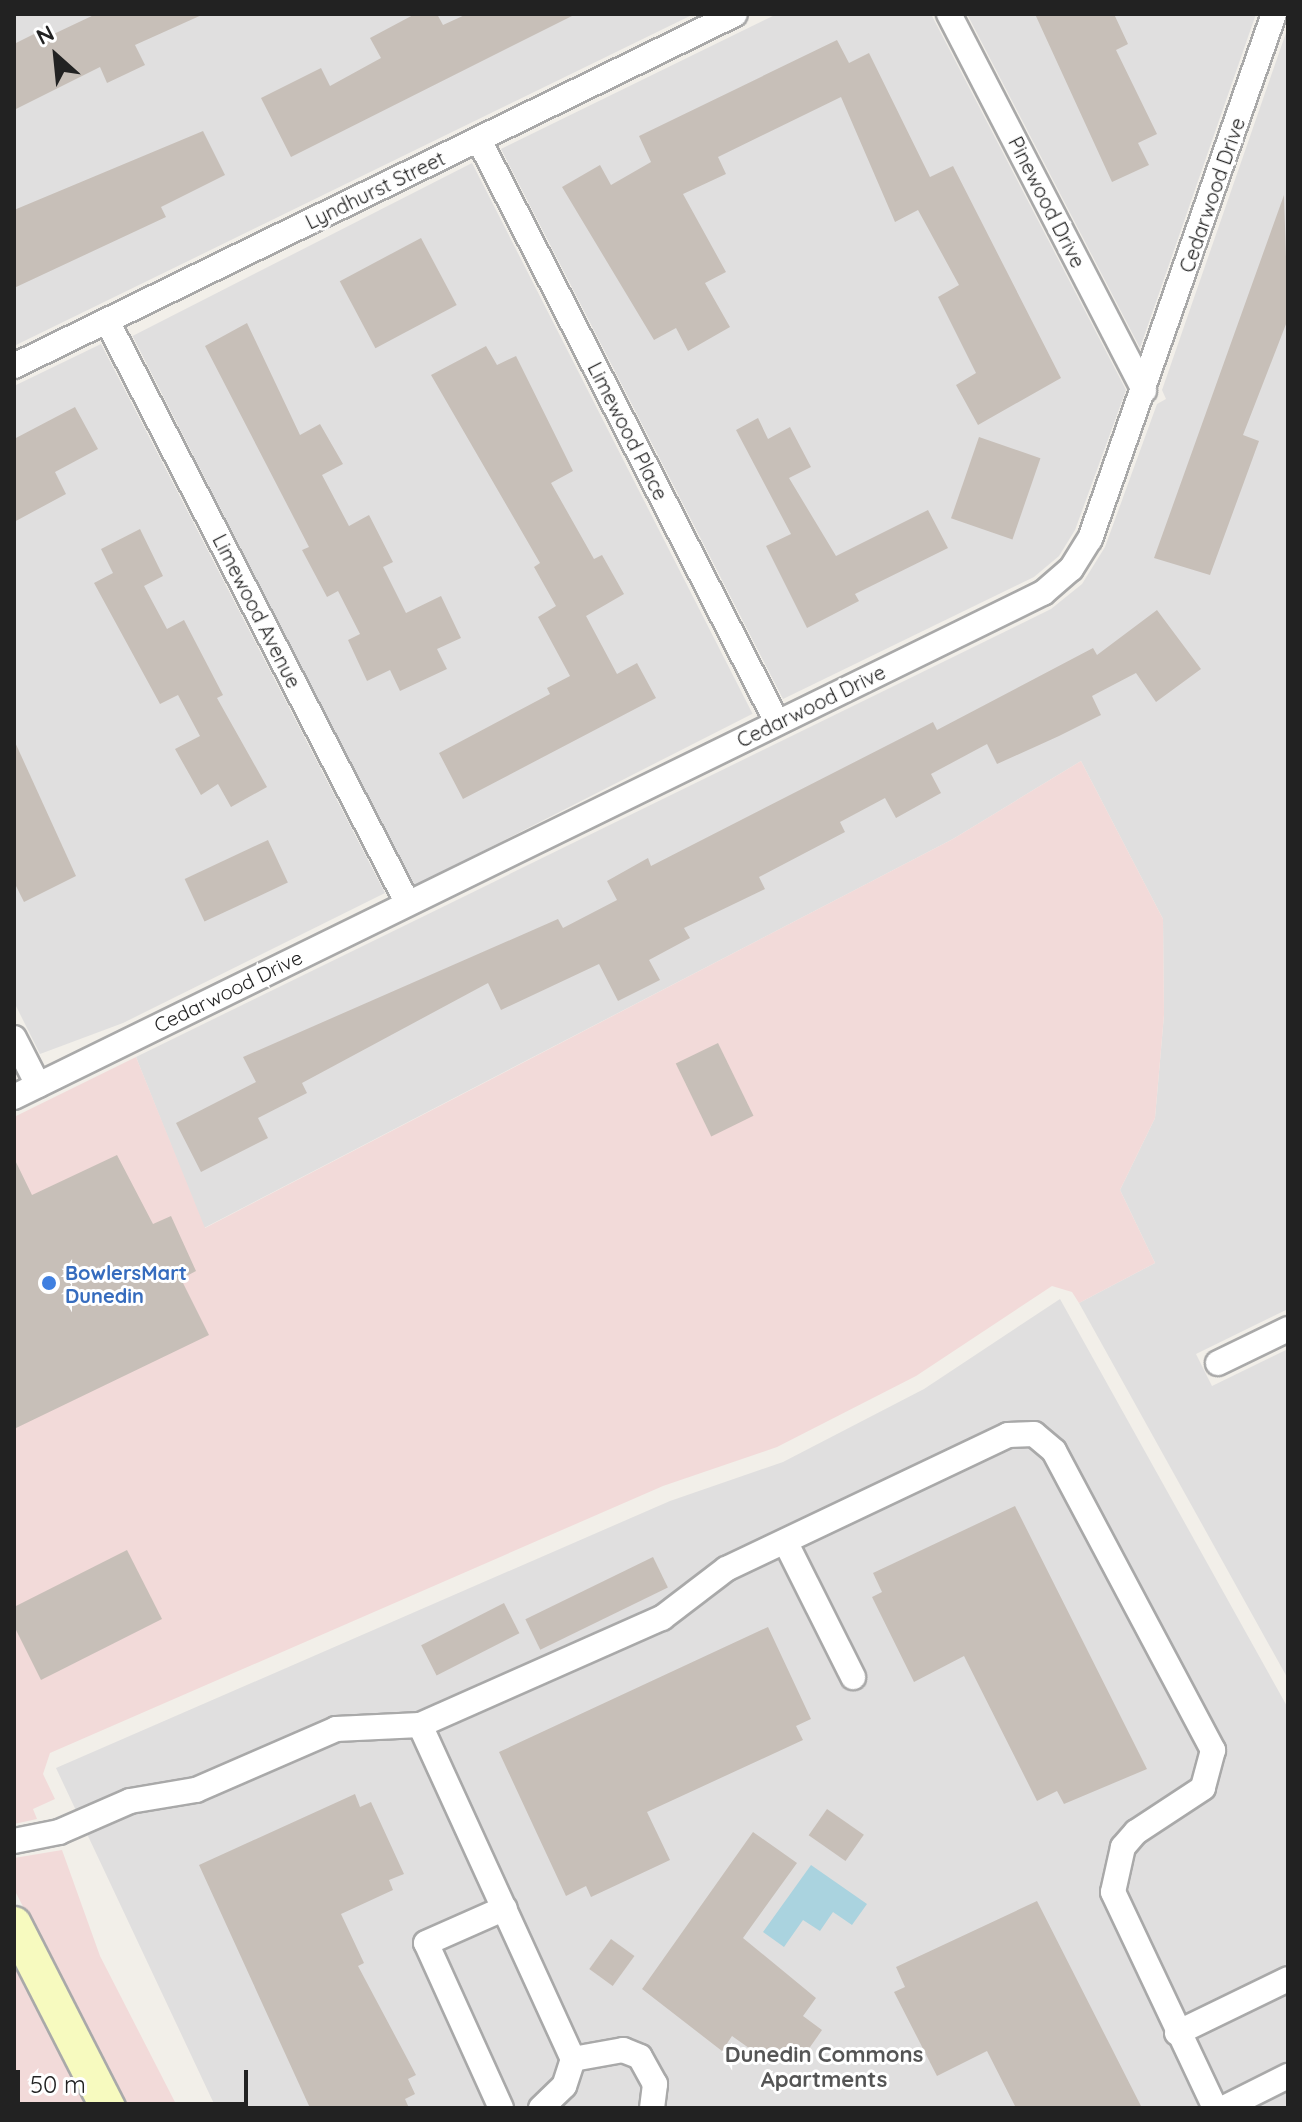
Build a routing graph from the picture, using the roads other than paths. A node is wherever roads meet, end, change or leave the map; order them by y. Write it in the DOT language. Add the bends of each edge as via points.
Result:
graph roads {
  1 [pos="735,14"];
  2 [pos="949,14"];
  3 [pos="1274,14"];
  4 [pos="479,140"];
  5 [pos="107,321"];
  6 [pos="14,366"];
  7 [pos="1144,390"];
  8 [pos="777,722"];
  9 [pos="407,902"];
  10 [pos="14,1038"];
  11 [pos="38,1085"];
  12 [pos="14,1097"];
  13 [pos="1288,1329"];
  14 [pos="1218,1363"];
  15 [pos="786,1543"];
  16 [pos="853,1677"];
  17 [pos="420,1725"];
  18 [pos="14,1841"];
  19 [pos="505,1908"];
  20 [pos="14,1924"];
  21 [pos="1288,1979"];
  22 [pos="1177,2033"];
  23 [pos="573,2059"];
  24 [pos="1288,2076"];
  25 [pos="108,2108"];
  26 [pos="501,2108"];
  27 [pos="542,2108"];
  28 [pos="652,2108"];
  29 [pos="1215,2108"];
  30 [pos="1224,2108"];
  1 -- 4 [label="street, Lyndhurst Street"];
  2 -- 7 [label="street, Pinewood Drive"];
  3 -- 7 [label="street, Cedarwood Drive"];
  4 -- 5 [label="street, Lyndhurst Street"];
  4 -- 8 [label="street, Limewood Place"];
  5 -- 6 [label="street, Lyndhurst Street"];
  5 -- 9 [label="street, Limewood Avenue"];
  7 -- 8 [label="street, Cedarwood Drive" via="1090,539 1071,569 1043,593"];
  8 -- 9 [label="street, Cedarwood Drive"];
  9 -- 11 [label="street, Cedarwood Drive"];
  10 -- 11 [label="street"];
  11 -- 12 [label="street, Cedarwood Drive"];
  13 -- 14 [label="street"];
  15 -- 16 [label="street"];
  15 -- 17 [label="street" via="726,1569 662,1618"];
  15 -- 22 [label="street" via="1008,1435 1034,1434 1054,1451 1213,1750 1203,1788 1136,1832 1114,1869 1119,1915"];
  17 -- 18 [label="street" via="336,1729 196,1790 130,1801 59,1832"];
  17 -- 19 [label="street"];
  19 -- 23 [label="street"];
  19 -- 26 [label="street" via="426,1943"];
  20 -- 25 [label="street"];
  21 -- 22 [label="street"];
  22 -- 29 [label="street"];
  23 -- 27 [label="street" via="564,2086"];
  23 -- 28 [label="street" via="623,2050 640,2057 655,2084"];
  24 -- 30 [label="street"];
}
